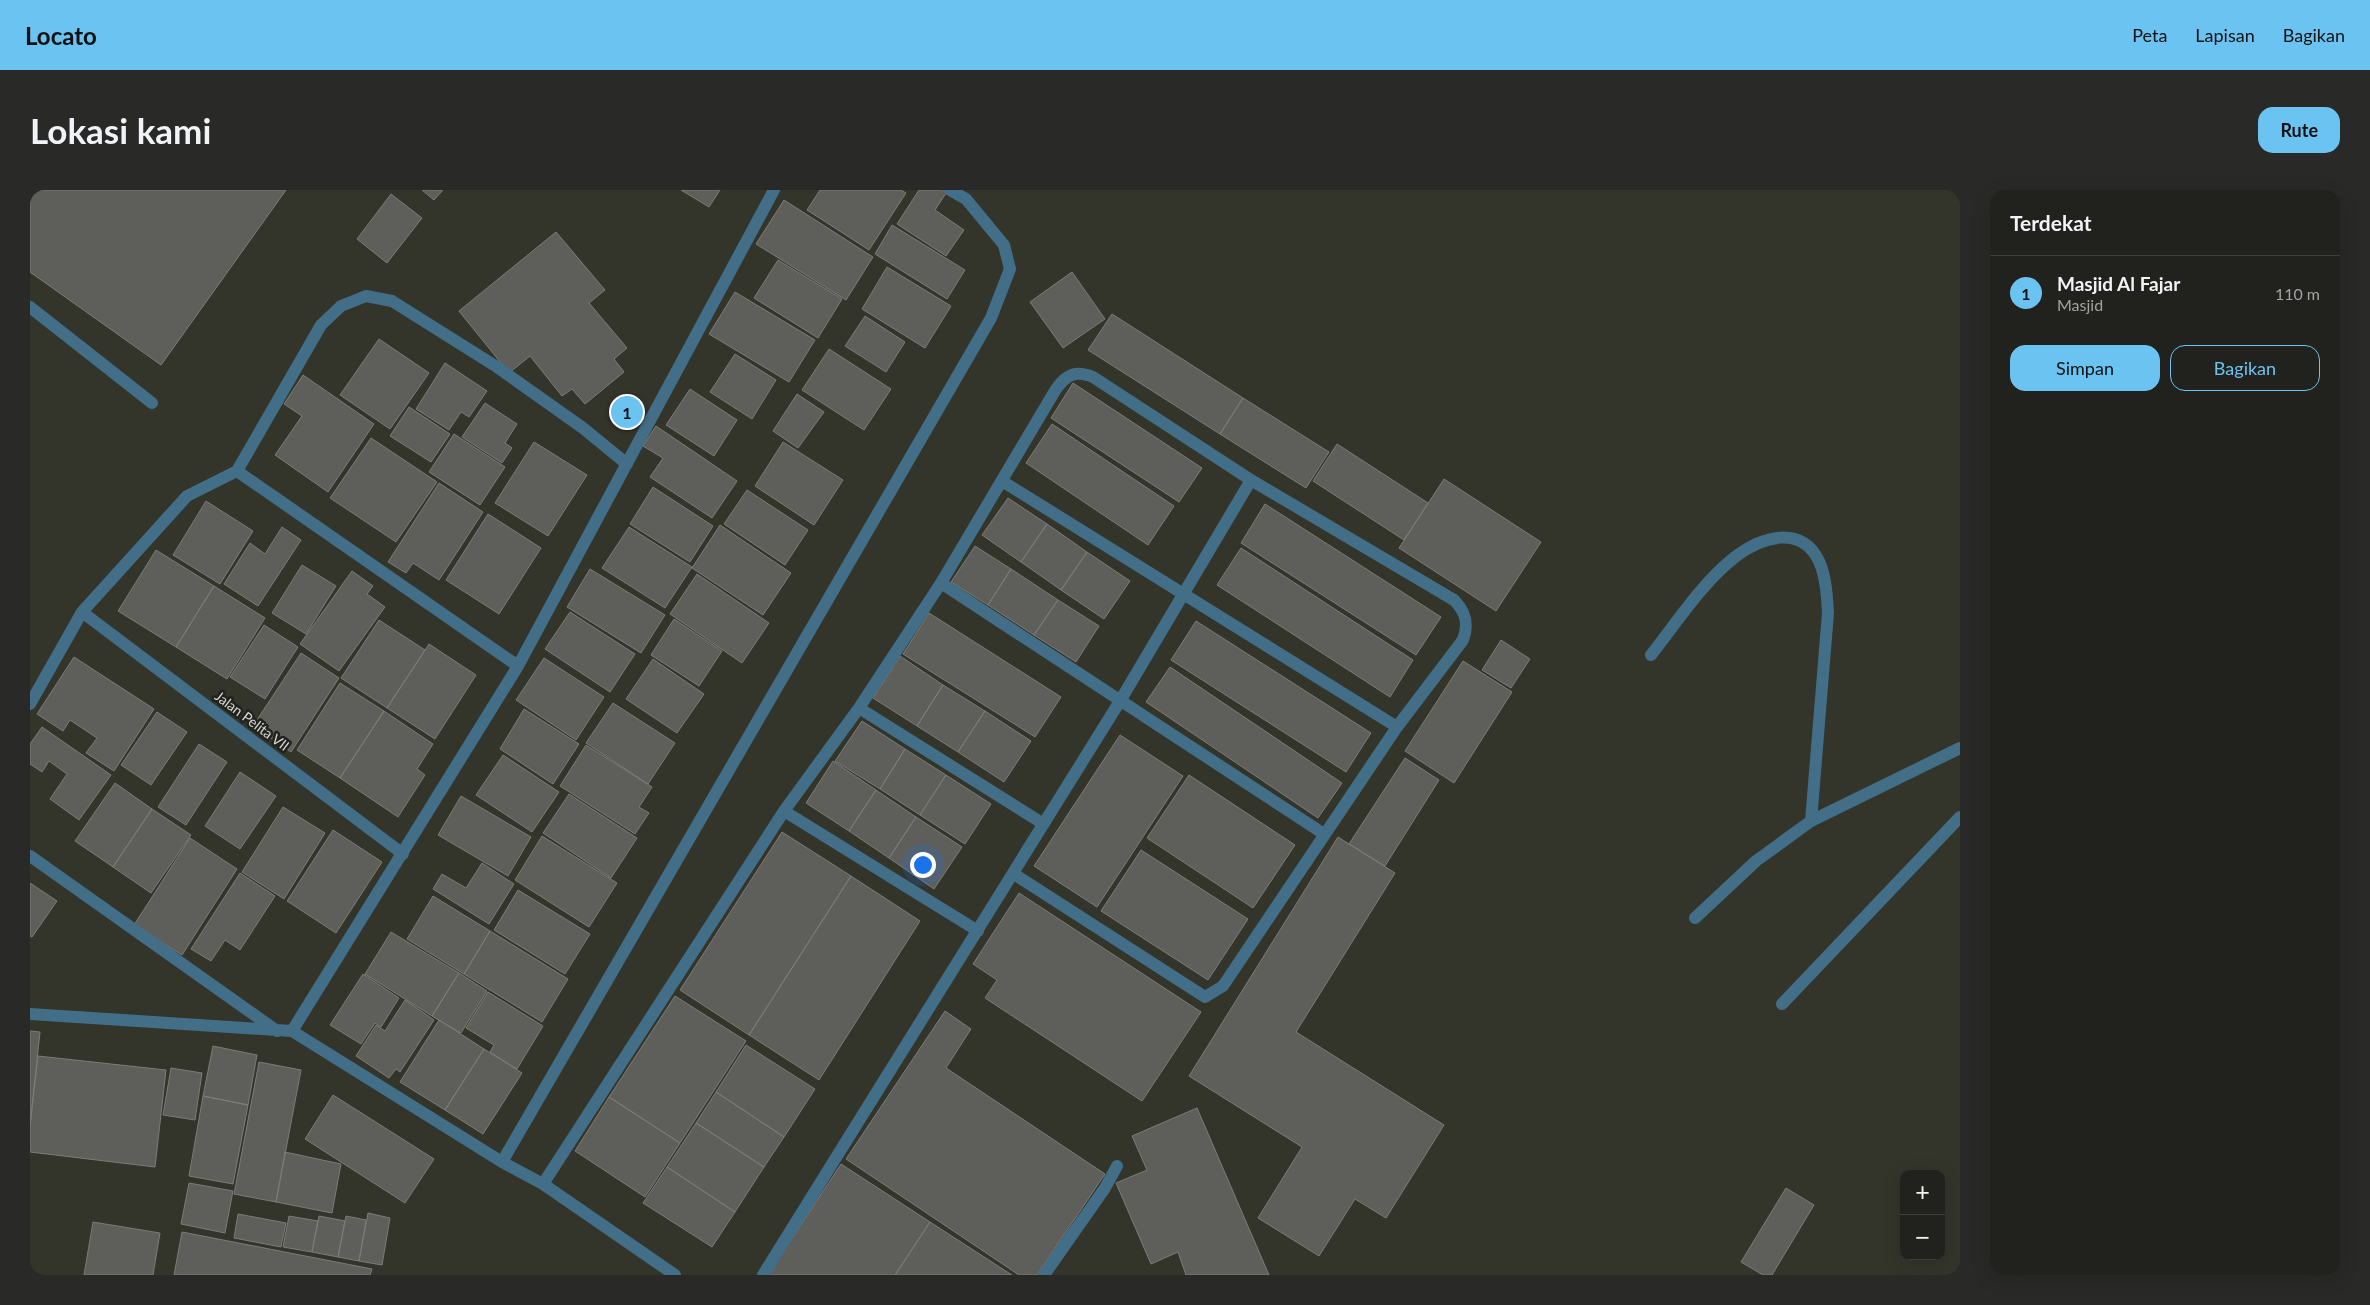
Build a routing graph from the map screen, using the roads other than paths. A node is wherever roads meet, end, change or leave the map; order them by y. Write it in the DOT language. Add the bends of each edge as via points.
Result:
graph roads {
  1 [pos="774,190"];
  2 [pos="950,190"];
  3 [pos="30,307"];
  4 [pos="152,404"];
  5 [pos="627,464"];
  6 [pos="237,471"];
  7 [pos="1250,480"];
  8 [pos="1002,481"];
  9 [pos="941,584"];
  10 [pos="1182,593"];
  11 [pos="82,612"];
  12 [pos="1651,655"];
  13 [pos="518,666"];
  14 [pos="1120,701"];
  15 [pos="30,704"];
  16 [pos="860,708"];
  17 [pos="1397,727"];
  18 [pos="1960,748"];
  19 [pos="784,812"];
  20 [pos="1960,817"];
  21 [pos="1811,821"];
  22 [pos="1042,823"];
  23 [pos="1324,834"];
  24 [pos="403,854"];
  25 [pos="30,856"];
  26 [pos="1014,874"];
  27 [pos="1695,918"];
  28 [pos="978,931"];
  29 [pos="1782,1004"];
  30 [pos="30,1014"];
  31 [pos="278,1031"];
  32 [pos="292,1031"];
  33 [pos="502,1162"];
  34 [pos="1117,1166"];
  35 [pos="543,1184"];
  36 [pos="674,1275"];
  37 [pos="763,1275"];
  38 [pos="1044,1275"];
  1 -- 5 [label="lane"];
  2 -- 33 [label="lane" via="966,199 1004,245 1010,270 991,318"];
  3 -- 4 [label="lane"];
  5 -- 6 [label="lane" via="583,428 497,367 392,301 366,296 341,306 321,325"];
  5 -- 13 [label="lane"];
  6 -- 11 [label="lane" via="187,496"];
  6 -- 13 [label="lane"];
  7 -- 8 [label="lane" via="1093,377 1074,373 1061,381"];
  7 -- 10 [label="lane"];
  7 -- 17 [label="lane" via="1454,600 1463,610 1467,628 1463,640"];
  8 -- 9 [label="lane"];
  8 -- 10 [label="lane"];
  9 -- 14 [label="lane"];
  9 -- 16 [label="lane"];
  10 -- 14 [label="lane"];
  10 -- 17 [label="lane"];
  11 -- 15 [label="lane"];
  11 -- 24 [label="lane, Jalan Pelita VII"];
  12 -- 21 [label="lane" via="1708,583 1735,557 1754,544 1773,538 1796,538 1807,545 1818,560 1826,583 1828,613"];
  13 -- 24 [label="lane"];
  14 -- 22 [label="lane"];
  14 -- 23 [label="lane"];
  16 -- 19 [label="lane"];
  16 -- 22 [label="lane"];
  17 -- 23 [label="lane"];
  18 -- 21 [label="lane"];
  19 -- 28 [label="lane"];
  19 -- 35 [label="lane"];
  20 -- 29 [label="lane"];
  21 -- 27 [label="lane" via="1756,861"];
  22 -- 26 [label="lane"];
  23 -- 26 [label="lane" via="1223,986 1204,996"];
  24 -- 32 [label="lane"];
  25 -- 31 [label="lane"];
  26 -- 28 [label="lane"];
  28 -- 37 [label="lane"];
  30 -- 31 [label="lane"];
  31 -- 32 [label="lane"];
  32 -- 33 [label="lane"];
  33 -- 35 [label="lane"];
  34 -- 38 [label="lane"];
  35 -- 36 [label="lane"];
}
